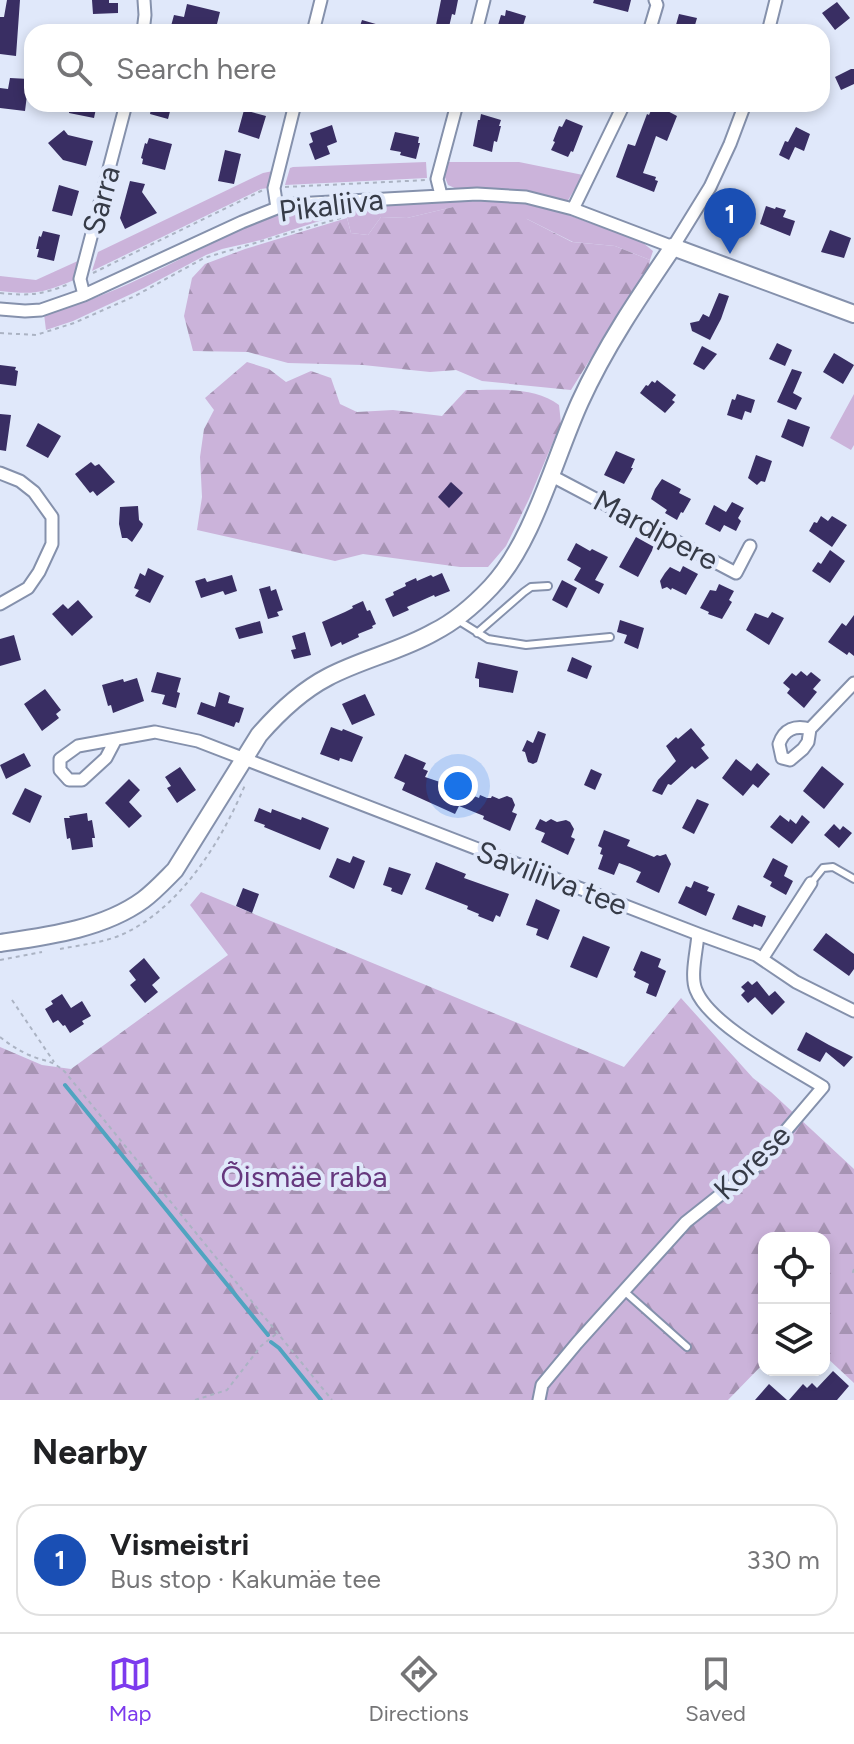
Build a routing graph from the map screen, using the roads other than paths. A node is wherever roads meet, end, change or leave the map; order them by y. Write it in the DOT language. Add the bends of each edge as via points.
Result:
graph roads {
  1 [pos="144,0"];
  2 [pos="321,0"];
  3 [pos="484,0"];
  4 [pos="655,0"];
  5 [pos="776,0"];
  6 [pos="144,24"];
  7 [pos="315,24"];
  8 [pos="478,24"];
  9 [pos="651,24"];
  10 [pos="770,24"];
  11 [pos="124,112"];
  12 [pos="293,112"];
  13 [pos="455,112"];
  14 [pos="620,112"];
  15 [pos="742,112"];
  16 [pos="441,195"];
  17 [pos="277,208"];
  18 [pos="573,209"];
  19 [pos="673,247"];
  20 [pos="84,295"];
  21 [pos="0,309"];
  22 [pos="854,314"];
  23 [pos="0,473"];
  24 [pos="550,475"];
  25 [pos="750,546"];
  26 [pos="548,586"];
  27 [pos="0,604"];
  28 [pos="456,619"];
  29 [pos="477,633"];
  30 [pos="610,637"];
  31 [pos="854,683"];
  32 [pos="810,729"];
  33 [pos="116,739"];
  34 [pos="244,758"];
  35 [pos="854,879"];
  36 [pos="811,883"];
  37 [pos="698,934"];
  38 [pos="0,943"];
  39 [pos="762,959"];
  40 [pos="854,1011"];
  41 [pos="624,1291"];
  42 [pos="687,1347"];
  43 [pos="539,1400"];
  1 -- 6 [label="street"];
  2 -- 7 [label="street"];
  3 -- 8 [label="street"];
  4 -- 9 [label="street"];
  5 -- 10 [label="street"];
  11 -- 20 [label="street, Sarra" via="80,279"];
  12 -- 17 [label="street" via="274,188"];
  13 -- 16 [label="street" via="437,179"];
  14 -- 18 [label="street"];
  15 -- 19 [label="street" via="710,187"];
  16 -- 17 [label="street, Pikaliiva"];
  16 -- 18 [label="street, Pikaliiva" via="526,197"];
  17 -- 20 [label="street, Pikaliiva"];
  18 -- 19 [label="street, Pikaliiva"];
  19 -- 22 [label="street"];
  19 -- 24 [label="street" via="617,330"];
  20 -- 21 [label="street, Pikaliiva" via="41,310"];
  23 -- 27 [label="street" via="34,492 52,517 52,544 39,572 28,588"];
  24 -- 25 [label="street, Mardipere" via="736,573"];
  24 -- 28 [label="street" via="512,559"];
  26 -- 29 [label="lane" via="531,587"];
  28 -- 29 [label="lane"];
  28 -- 34 [label="street" via="311,687 276,716"];
  29 -- 30 [label="lane" via="526,645"];
  31 -- 32 [label="street"];
  32 -- 32 [label="street" via="803,749 785,760 779,749 781,737 797,727"];
  33 -- 33 [label="street, Saviliiva tee" via="78,746 60,759 60,770 69,780 82,780 106,758"];
  33 -- 34 [label="street, Saviliiva tee" via="155,732"];
  34 -- 37 [label="street, Saviliiva tee"];
  34 -- 38 [label="street" via="175,870 144,900 94,924"];
  35 -- 36 [label="lane" via="833,867 823,868"];
  36 -- 39 [label="street"];
  37 -- 39 [label="street, Saviliiva tee"];
  37 -- 41 [label="street, Korese" via="695,989 713,1014 823,1087 754,1168 686,1222"];
  39 -- 40 [label="street, Saviliiva tee"];
  41 -- 42 [label="lane"];
  41 -- 43 [label="street, Korese" via="542,1385"];
}
